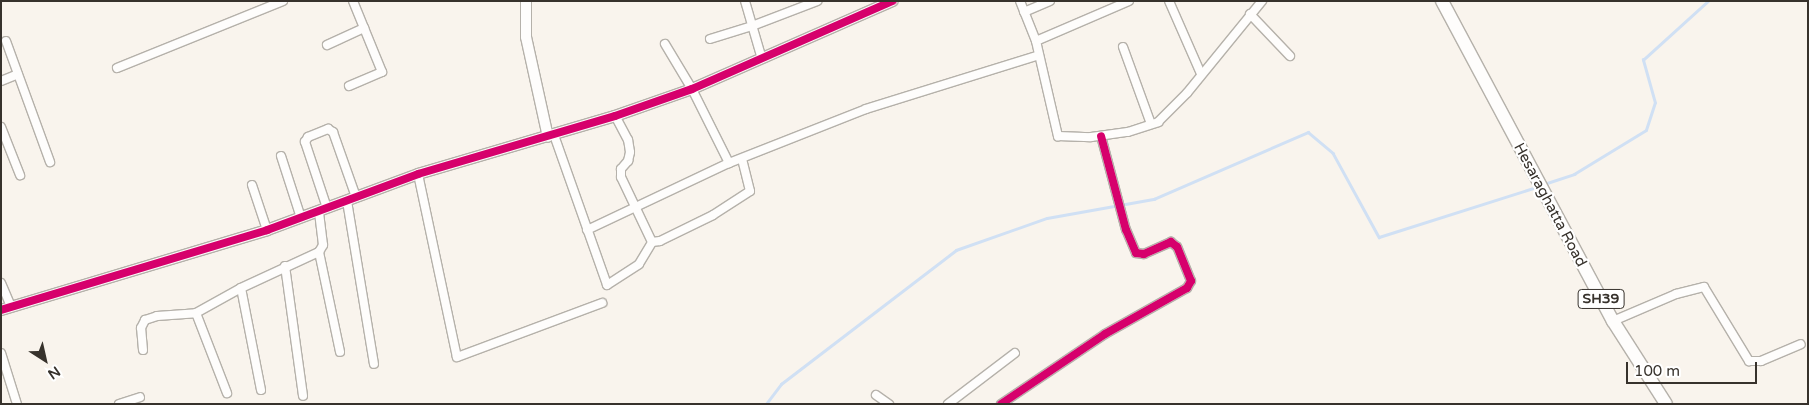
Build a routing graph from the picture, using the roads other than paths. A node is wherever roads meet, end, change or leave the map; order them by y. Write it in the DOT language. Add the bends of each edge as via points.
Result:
graph roads {
  1 [pos="283,1"];
  2 [pos="353,1"];
  3 [pos="526,1"];
  4 [pos="745,1"];
  5 [pos="817,1"];
  6 [pos="892,1"];
  7 [pos="1020,1"];
  8 [pos="1050,1"];
  9 [pos="1129,1"];
  10 [pos="1169,1"];
  11 [pos="1262,1"];
  12 [pos="1442,1"];
  13 [pos="1024,12"];
  14 [pos="1250,14"];
  15 [pos="752,26"];
  16 [pos="364,28"];
  17 [pos="710,39"];
  18 [pos="1036,41"];
  19 [pos="6,42"];
  20 [pos="664,44"];
  21 [pos="327,45"];
  22 [pos="1123,46"];
  23 [pos="1039,55"];
  24 [pos="1290,56"];
  25 [pos="762,58"];
  26 [pos="117,68"];
  27 [pos="18,74"];
  28 [pos="1201,74"];
  29 [pos="1,81"];
  30 [pos="349,86"];
  31 [pos="692,89"];
  32 [pos="615,116"];
  33 [pos="1151,124"];
  34 [pos="1,127"];
  35 [pos="551,136"];
  36 [pos="1101,136"];
  37 [pos="281,156"];
  38 [pos="742,159"];
  39 [pos="50,162"];
  40 [pos="729,163"];
  41 [pos="418,174"];
  42 [pos="20,175"];
  43 [pos="252,185"];
  44 [pos="352,199"];
  45 [pos="637,208"];
  46 [pos="323,210"];
  47 [pos="301,218"];
  48 [pos="267,230"];
  49 [pos="586,230"];
  50 [pos="652,242"];
  51 [pos="319,252"];
  52 [pos="285,266"];
  53 [pos="1,283"];
  54 [pos="241,288"];
  55 [pos="602,303"];
  56 [pos="6,308"];
  57 [pos="196,314"];
  58 [pos="1613,321"];
  59 [pos="1801,344"];
  60 [pos="143,350"];
  61 [pos="340,352"];
  62 [pos="1015,353"];
  63 [pos="1,354"];
  64 [pos="374,364"];
  65 [pos="261,390"];
  66 [pos="227,393"];
  67 [pos="876,394"];
  68 [pos="303,396"];
  69 [pos="140,397"];
  70 [pos="123,403"];
  71 [pos="17,404"];
  72 [pos="889,404"];
  73 [pos="948,404"];
  74 [pos="1001,404"];
  75 [pos="1666,404"];
  1 -- 26 [label="street"];
  2 -- 16 [label="street"];
  3 -- 35 [label="street" via="526,37"];
  4 -- 15 [label="street"];
  5 -- 15 [label="street"];
  6 -- 25 [label="street"];
  7 -- 13 [label="street"];
  8 -- 13 [label="street"];
  9 -- 18 [label="street"];
  10 -- 28 [label="street"];
  11 -- 14 [label="street"];
  12 -- 58 [label="main road, Hesaraghatta Road / SH39"];
  13 -- 18 [label="street"];
  14 -- 24 [label="street"];
  14 -- 28 [label="street"];
  15 -- 17 [label="street"];
  15 -- 25 [label="street"];
  16 -- 21 [label="street"];
  16 -- 30 [label="street" via="382,72"];
  18 -- 23 [label="street"];
  19 -- 27 [label="street"];
  20 -- 31 [label="street"];
  22 -- 33 [label="street"];
  23 -- 36 [label="street" via="1058,136"];
  23 -- 38 [label="street" via="866,109"];
  25 -- 31 [label="street"];
  27 -- 29 [label="street"];
  27 -- 39 [label="street"];
  28 -- 33 [label="street" via="1158,122"];
  31 -- 32 [label="street"];
  31 -- 40 [label="street"];
  32 -- 35 [label="street"];
  32 -- 45 [label="street" via="628,140 630,152 621,169 621,177"];
  33 -- 36 [label="street"];
  34 -- 42 [label="street"];
  35 -- 41 [label="street"];
  35 -- 49 [label="street"];
  36 -- 74 [label="street" via="1136,253 1144,254 1171,242 1177,247 1191,281 1187,288 1105,334"];
  37 -- 47 [label="street"];
  38 -- 40 [label="street"];
  38 -- 50 [label="street" via="750,191 713,215"];
  40 -- 45 [label="street"];
  41 -- 44 [label="street"];
  41 -- 55 [label="street" via="457,357"];
  43 -- 48 [label="street"];
  44 -- 46 [label="street"];
  44 -- 46 [label="street" via="333,132 328,129 308,137 305,142"];
  44 -- 64 [label="street"];
  45 -- 49 [label="street"];
  45 -- 50 [label="street"];
  46 -- 47 [label="street"];
  46 -- 51 [label="street" via="323,246"];
  47 -- 48 [label="street"];
  48 -- 56 [label="street"];
  49 -- 50 [label="street" via="607,285 639,264"];
  51 -- 52 [label="street"];
  51 -- 61 [label="street"];
  52 -- 54 [label="street"];
  52 -- 68 [label="street"];
  53 -- 56 [label="street"];
  54 -- 57 [label="street"];
  54 -- 65 [label="street"];
  57 -- 60 [label="street" via="157,316 145,320 141,328"];
  57 -- 66 [label="street"];
  58 -- 59 [label="street" via="1676,294 1704,287 1749,361 1761,362"];
  58 -- 75 [label="main road, Hesaraghatta Road / SH39"];
  62 -- 73 [label="street"];
  63 -- 71 [label="street"];
  67 -- 72 [label="street"];
  69 -- 70 [label="street"];
}
